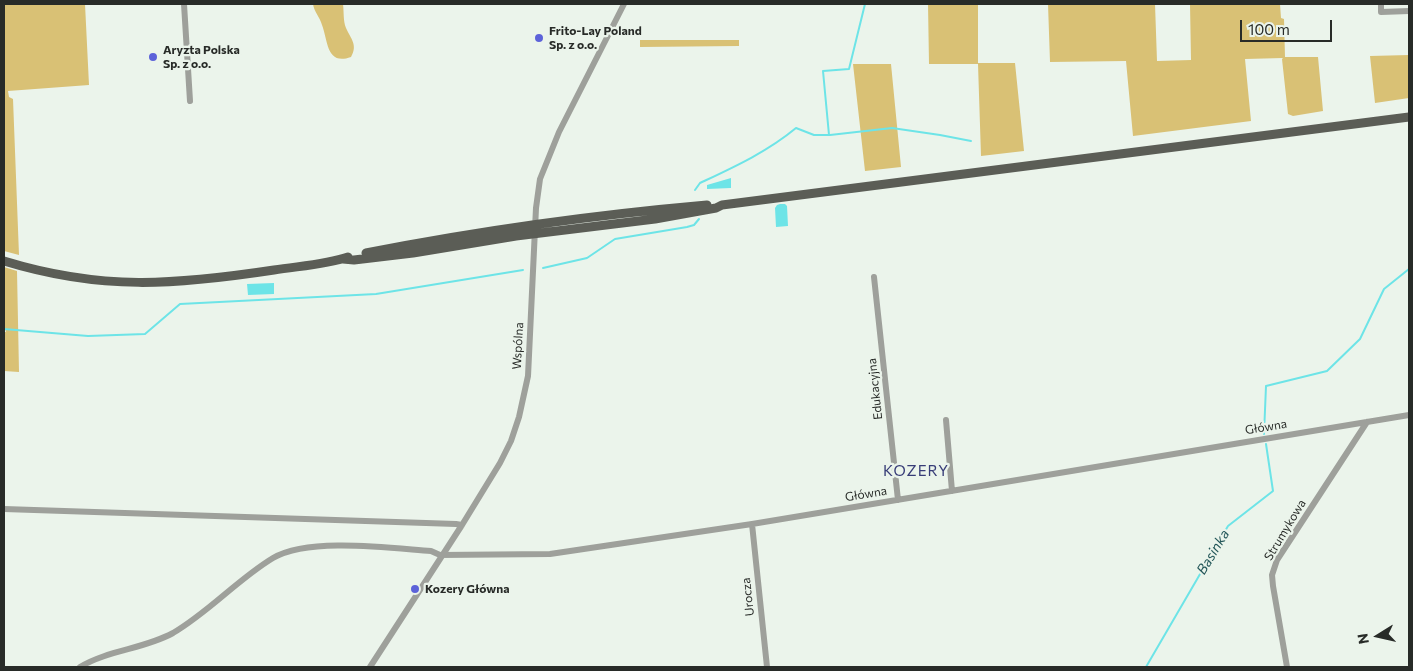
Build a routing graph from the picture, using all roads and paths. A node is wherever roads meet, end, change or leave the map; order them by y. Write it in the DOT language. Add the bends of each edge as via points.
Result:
graph roads {
  1 [pos="184,4"];
  2 [pos="624,4"];
  3 [pos="1381,4"];
  4 [pos="1409,11"];
  5 [pos="190,101"];
  6 [pos="1409,117"];
  7 [pos="535,230"];
  8 [pos="4,261"];
  9 [pos="874,277"];
  10 [pos="1409,415"];
  11 [pos="946,420"];
  12 [pos="1367,422"];
  13 [pos="952,491"];
  14 [pos="898,500"];
  15 [pos="4,509"];
  16 [pos="752,524"];
  17 [pos="462,525"];
  18 [pos="443,555"];
  19 [pos="1286,665"];
  20 [pos="80,667"];
  21 [pos="370,667"];
  22 [pos="767,667"];
  1 -- 5 [label="street"];
  2 -- 7 [label="street, Wspólna" via="544,167 538,188"];
  3 -- 4 [label="street" via="1381,12"];
  6 -- 7 [label="main road" via="722,206 655,210"];
  7 -- 8 [label="main road" via="416,244 343,259 216,278 151,283 80,278"];
  7 -- 17 [label="street, Wspólna" via="530,356 524,397 511,441"];
  9 -- 14 [label="street, Edukacyjna"];
  10 -- 12 [label="street, Główna"];
  11 -- 13 [label="street"];
  12 -- 13 [label="street, Główna"];
  12 -- 19 [label="street, Strumykowa" via="1277,560 1272,575"];
  13 -- 14 [label="street, Główna"];
  14 -- 16 [label="street, Główna"];
  15 -- 17 [label="street"];
  16 -- 18 [label="street, Główna" via="550,554"];
  16 -- 22 [label="street, Urocza"];
  17 -- 18 [label="street, Wspólna"];
  18 -- 20 [label="street, Główna" via="431,551 353,546 322,546 287,552 263,565 194,620 171,634"];
  18 -- 21 [label="street, Wspólna"];
}
